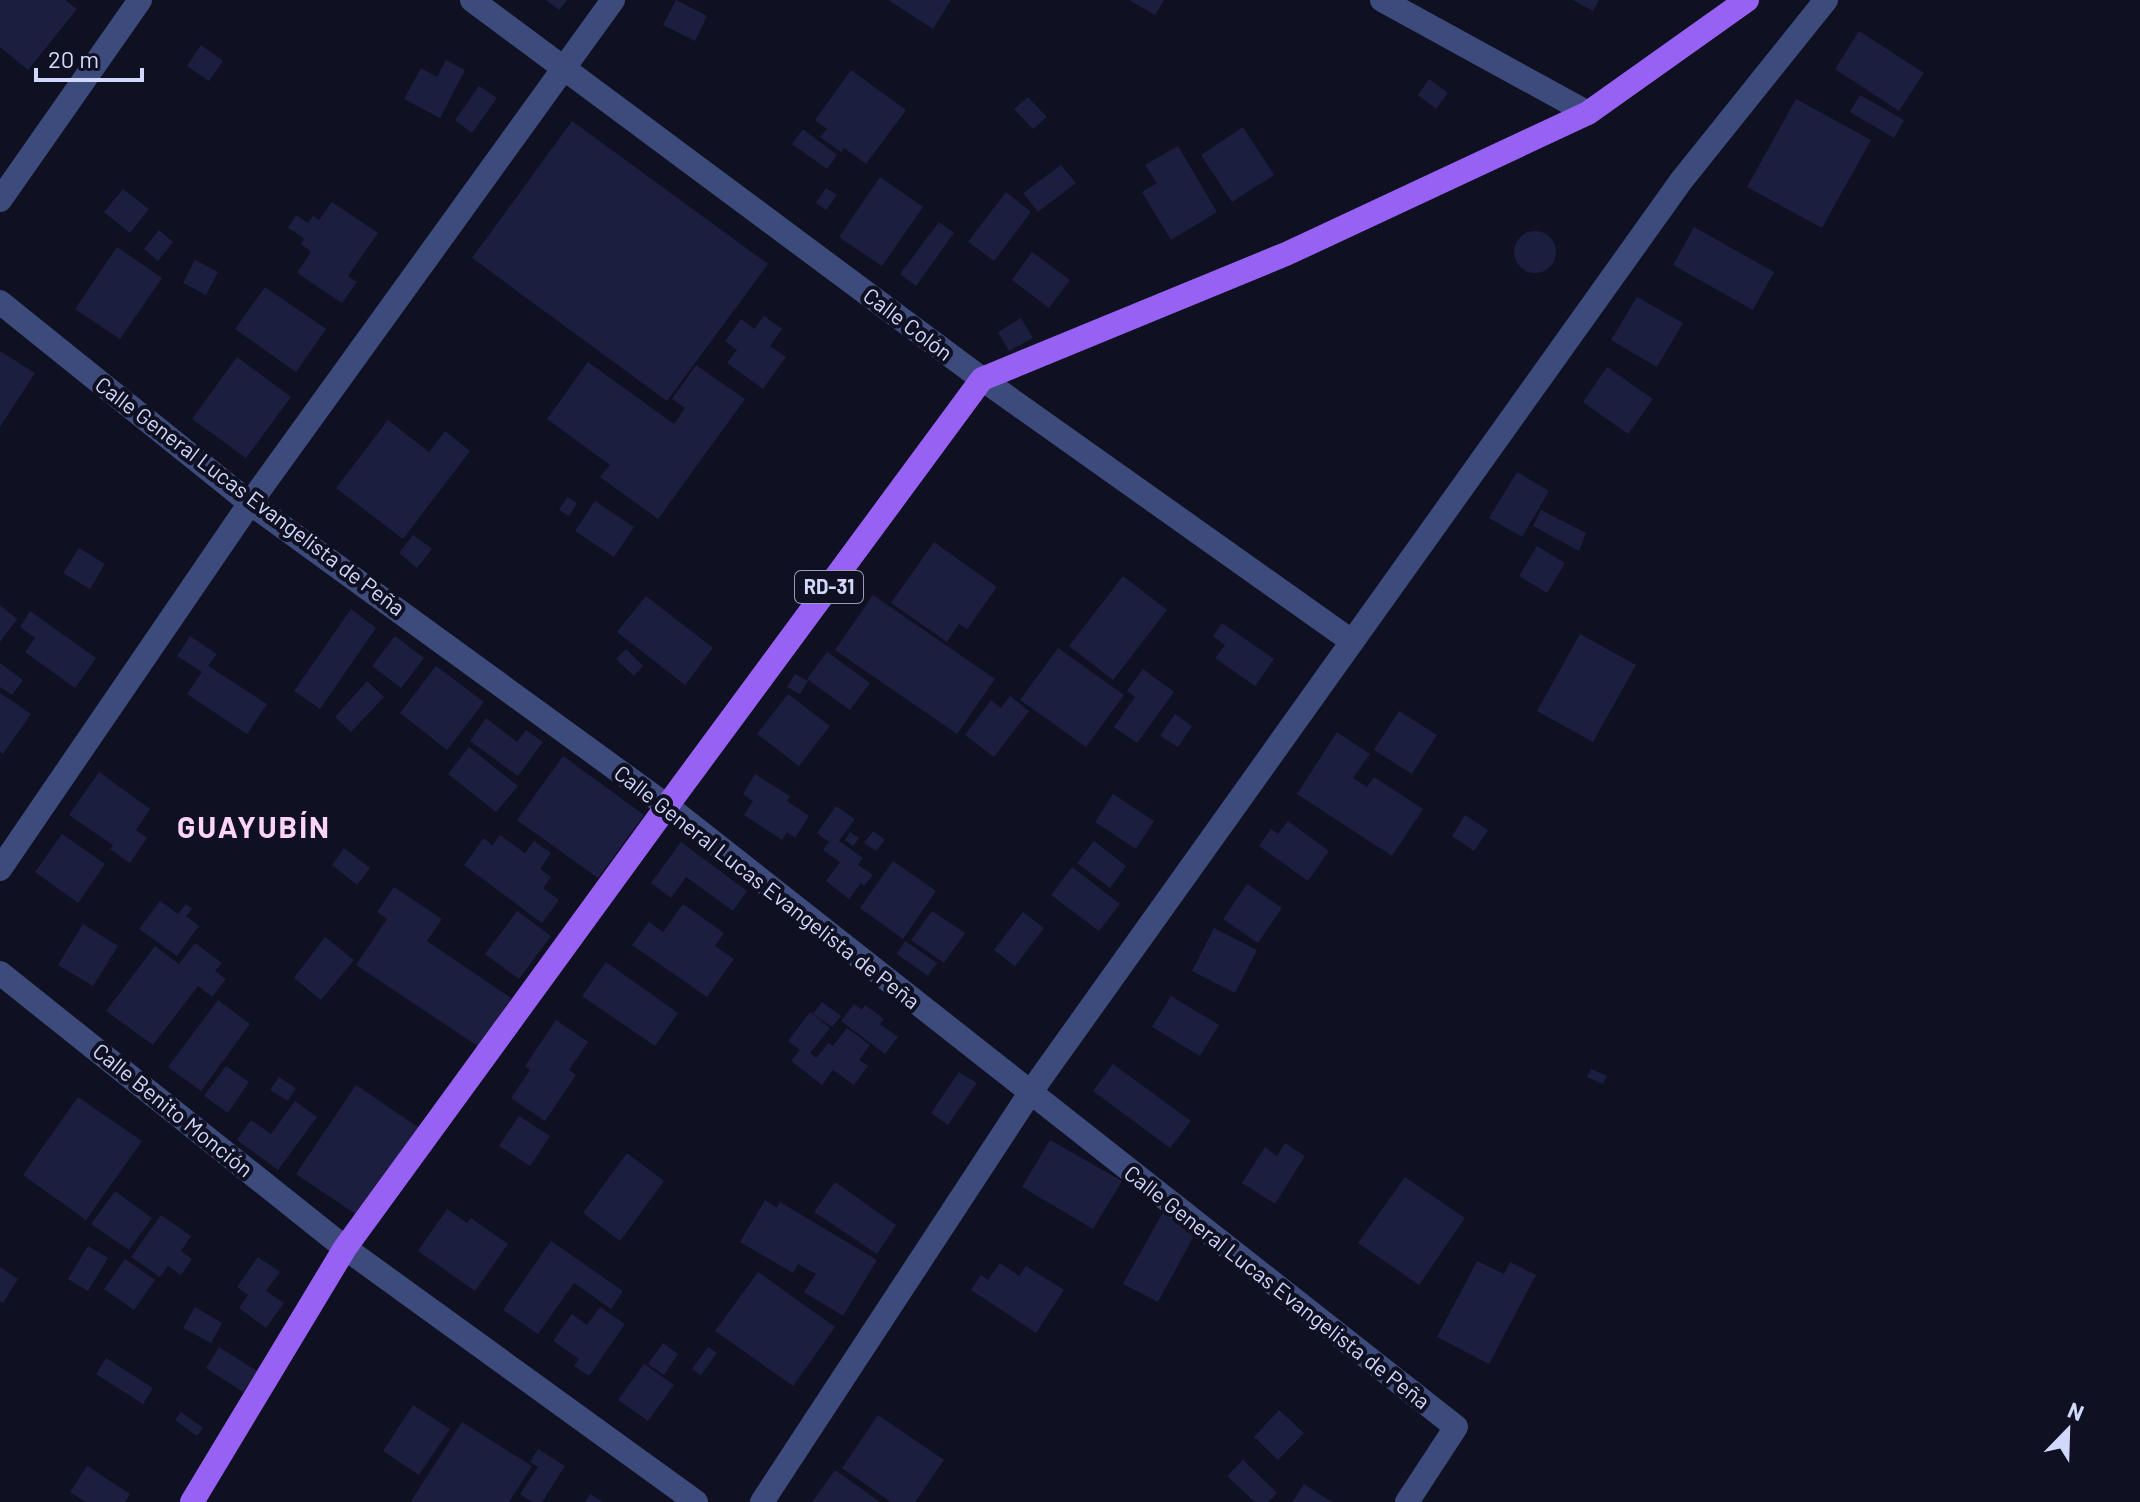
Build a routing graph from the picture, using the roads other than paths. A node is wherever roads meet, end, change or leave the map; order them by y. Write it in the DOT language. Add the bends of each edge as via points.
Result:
graph roads {
  1 [pos="140,0"];
  2 [pos="472,0"];
  3 [pos="613,0"];
  4 [pos="1382,0"];
  5 [pos="1747,0"];
  6 [pos="1826,0"];
  7 [pos="564,68"];
  8 [pos="1588,113"];
  9 [pos="0,200"];
  10 [pos="0,302"];
  11 [pos="982,379"];
  12 [pos="250,503"];
  13 [pos="1350,640"];
  14 [pos="667,806"];
  15 [pos="0,869"];
  16 [pos="0,973"];
  17 [pos="1030,1093"];
  18 [pos="345,1248"];
  19 [pos="192,1502"];
  20 [pos="696,1502"];
  21 [pos="762,1502"];
  22 [pos="1407,1502"];
  1 -- 9 [label="street"];
  2 -- 7 [label="street, Calle Colón"];
  3 -- 7 [label="street"];
  4 -- 8 [label="street"];
  5 -- 8 [label="main road"];
  6 -- 13 [label="street" via="1681,181"];
  7 -- 11 [label="street, Calle Colón"];
  7 -- 12 [label="street"];
  8 -- 11 [label="main road" via="1286,254"];
  10 -- 12 [label="street, Calle General Lucas Evangelista de Peña"];
  11 -- 13 [label="street, Calle Colón"];
  11 -- 14 [label="main road, RD-31"];
  12 -- 14 [label="street, Calle General Lucas Evangelista de Peña"];
  12 -- 15 [label="street"];
  13 -- 17 [label="street"];
  14 -- 17 [label="street, Calle General Lucas Evangelista de Peña"];
  14 -- 18 [label="main road, RD-31"];
  16 -- 18 [label="street, Calle Benito Monción"];
  17 -- 21 [label="street"];
  17 -- 22 [label="street, Calle General Lucas Evangelista de Peña" via="1456,1427"];
  18 -- 19 [label="main road, RD-31"];
  18 -- 20 [label="street, Calle Benito Monción"];
}
